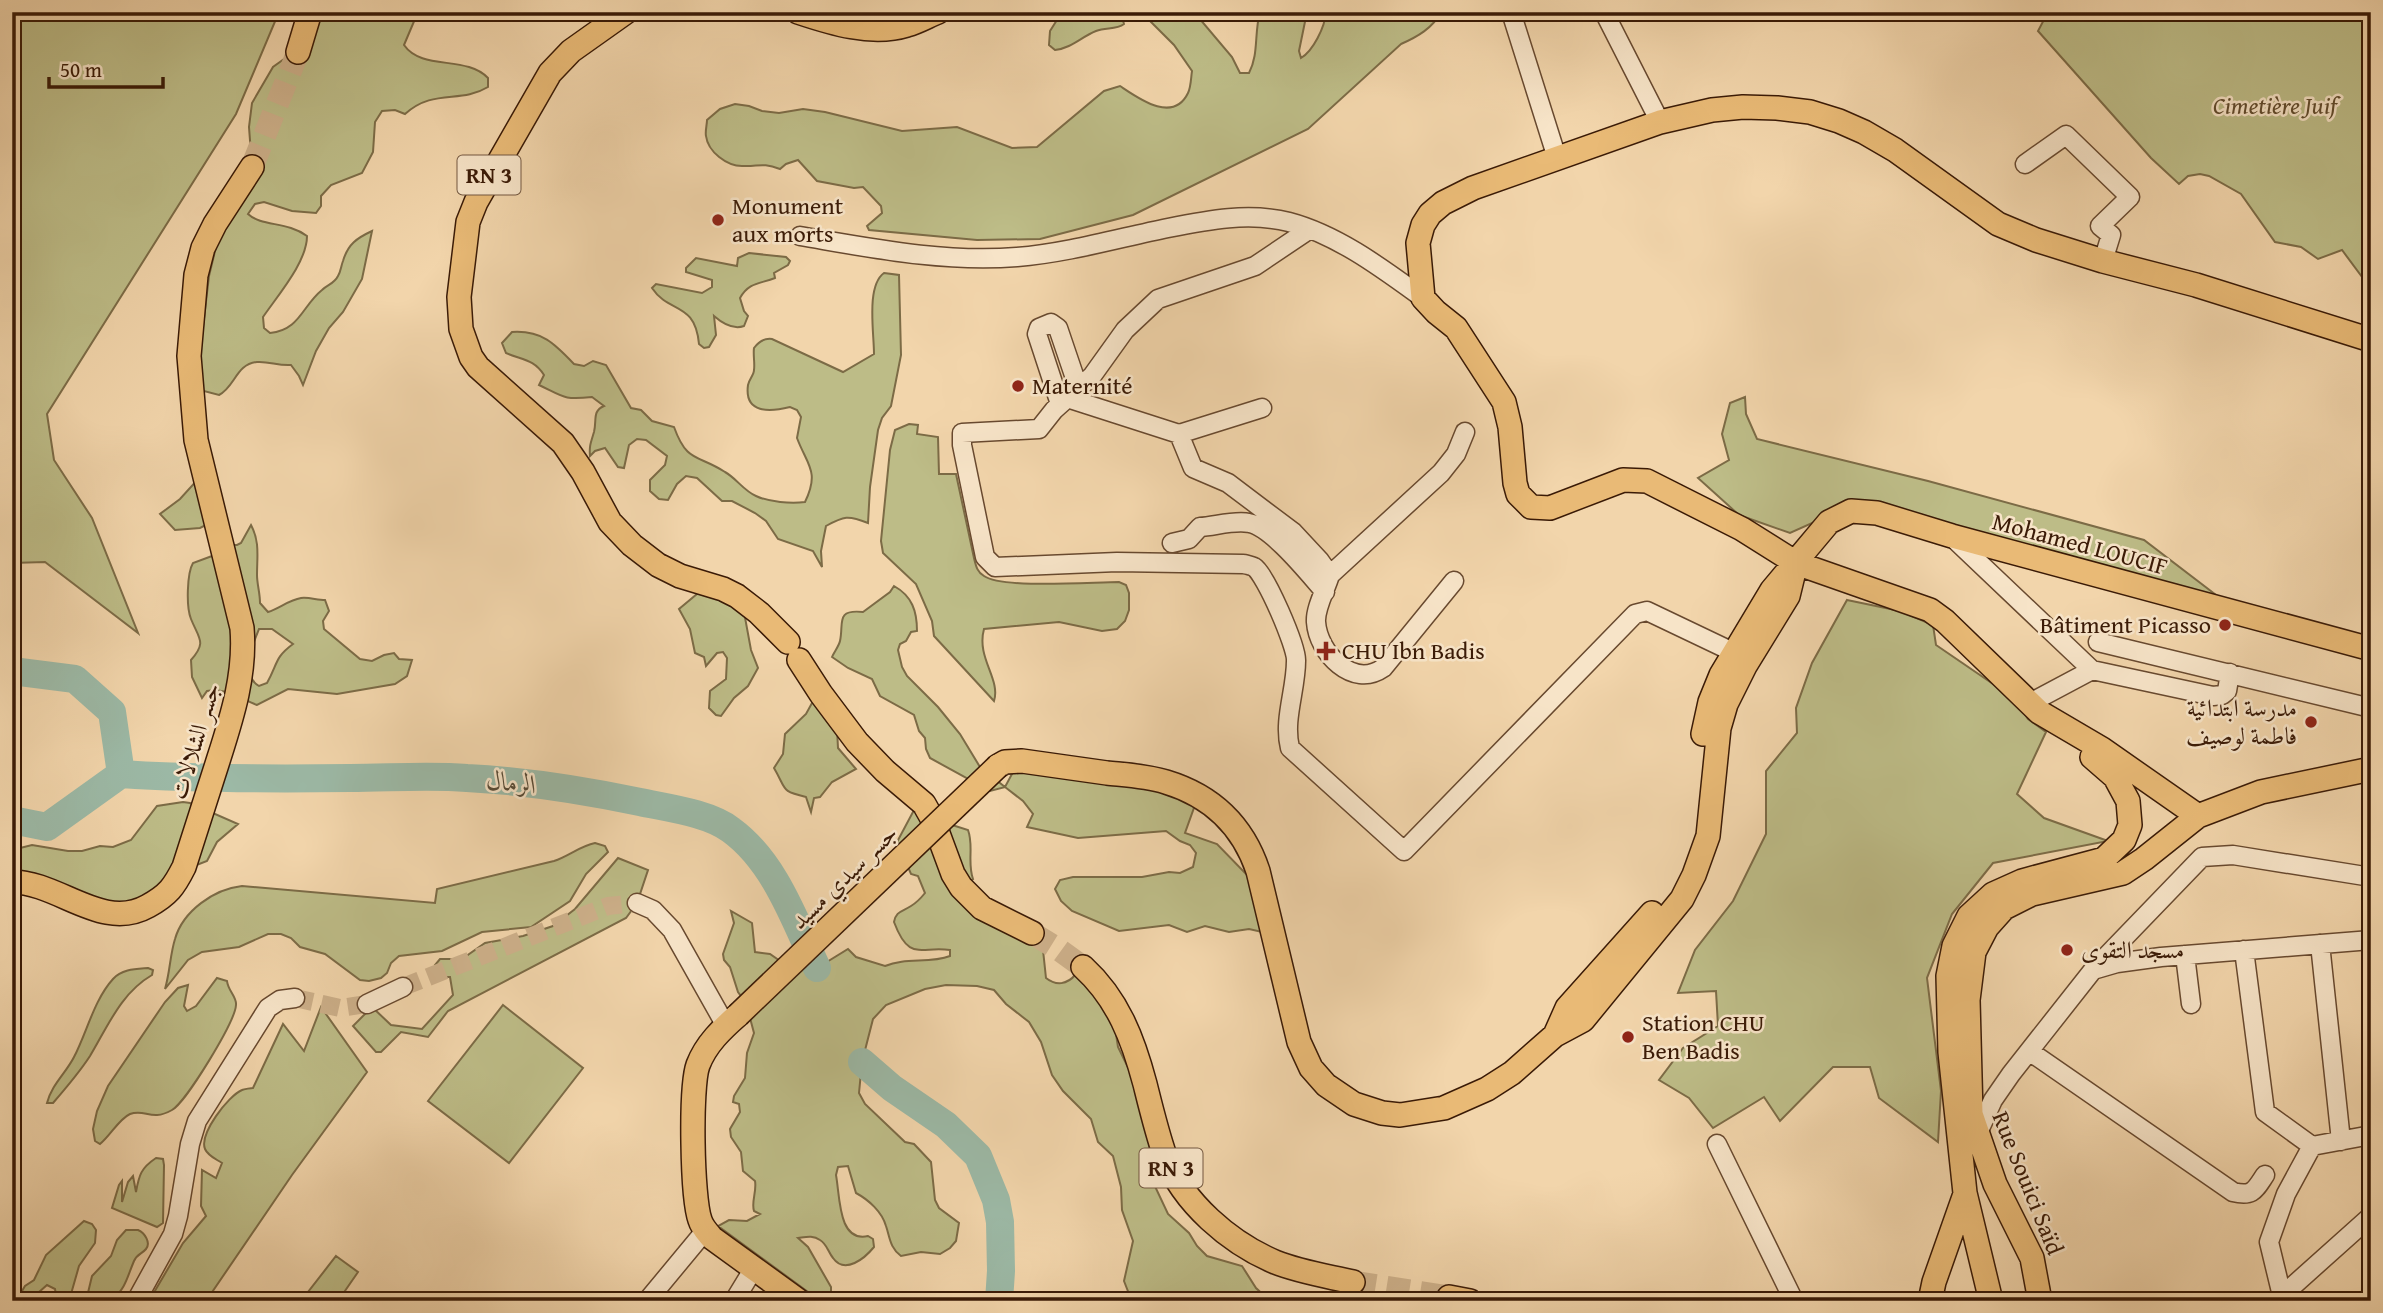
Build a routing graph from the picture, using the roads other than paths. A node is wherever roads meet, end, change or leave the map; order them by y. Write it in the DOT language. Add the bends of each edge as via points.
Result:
graph roads {
  1 [pos="310,12"];
  2 [pos="626,12"];
  3 [pos="798,12"];
  4 [pos="938,12"];
  5 [pos="1511,12"];
  6 [pos="1604,12"];
  7 [pos="298,52"];
  8 [pos="1660,122"];
  9 [pos="1557,158"];
  10 [pos="2025,164"];
  11 [pos="252,167"];
  12 [pos="1310,229"];
  13 [pos="800,236"];
  14 [pos="2102,261"];
  15 [pos="1423,298"];
  16 [pos="2371,340"];
  17 [pos="1068,397"];
  18 [pos="1262,408"];
  19 [pos="1465,432"];
  20 [pos="1179,434"];
  21 [pos="1952,536"];
  22 [pos="1172,543"];
  23 [pos="1796,563"];
  24 [pos="1454,581"];
  25 [pos="1327,584"];
  26 [pos="2098,642"];
  27 [pos="2371,649"];
  28 [pos="1745,659"];
  29 [pos="2092,670"];
  30 [pos="2230,673"];
  31 [pos="2035,708"];
  32 [pos="2371,708"];
  33 [pos="2371,769"];
  34 [pos="2198,816"];
  35 [pos="2371,877"];
  36 [pos="12,881"];
  37 [pos="636,903"];
  38 [pos="1032,933"];
  39 [pos="2371,940"];
  40 [pos="2320,944"];
  41 [pos="2244,950"];
  42 [pos="2185,955"];
  43 [pos="1083,967"];
  44 [pos="2093,970"];
  45 [pos="403,986"];
  46 [pos="295,998"];
  47 [pos="367,1004"];
  48 [pos="2191,1004"];
  49 [pos="732,1020"];
  50 [pos="1299,1042"];
  51 [pos="2029,1051"];
  52 [pos="1977,1135"];
  53 [pos="2371,1135"];
  54 [pos="2341,1141"];
  55 [pos="1717,1144"];
  56 [pos="2312,1146"];
  57 [pos="2266,1175"];
  58 [pos="1995,1184"];
  59 [pos="1965,1193"];
  60 [pos="2370,1218"];
  61 [pos="705,1231"];
  62 [pos="754,1268"];
  63 [pos="1353,1282"];
  64 [pos="2279,1298"];
  65 [pos="136,1301"];
  66 [pos="647,1301"];
  67 [pos="734,1301"];
  68 [pos="799,1301"];
  69 [pos="1794,1301"];
  70 [pos="1930,1301"];
  71 [pos="1991,1301"];
  72 [pos="2040,1301"];
  1 -- 7 [label="main road"];
  2 -- 38 [label="main road, RN 3" via="571,51 543,85 476,202 468,222 460,278 461,329 471,357 489,379 563,443 610,522 645,556 680,576 723,589 759,613 794,651 850,734 929,811 961,887 982,908"];
  3 -- 4 [label="main road" via="833,23 884,29 906,26"];
  5 -- 9 [label="street"];
  6 -- 8 [label="street"];
  8 -- 9 [label="main road"];
  8 -- 14 [label="main road" via="1743,107 1810,112 1839,121 1895,150 1998,224"];
  9 -- 15 [label="main road" via="1473,188 1430,214 1418,243"];
  10 -- 14 [label="street" via="2066,135 2130,197 2100,226 2111,235"];
  11 -- 36 [label="main road, جسر الشلالات" via="215,224 196,275 189,356 196,440 242,628 243,662 238,693 184,867 161,900 120,915"];
  12 -- 13 [label="street" via="1250,216 1003,258 905,253"];
  12 -- 15 [label="street"];
  12 -- 17 [label="street" via="1255,266 1158,299 1125,330 1093,376"];
  14 -- 16 [label="main road"];
  15 -- 23 [label="main road" via="1457,328 1504,402 1515,483 1518,494 1531,507 1550,508 1623,480 1647,481 1742,529"];
  17 -- 20 [label="street"];
  17 -- 28 [label="street" via="1039,429 962,433 985,557 995,567 1117,562 1254,566 1297,660 1287,735 1290,748 1404,851 1635,614 1647,611"];
  18 -- 20 [label="street"];
  19 -- 25 [label="street" via="1441,473"];
  20 -- 25 [label="street" via="1193,468 1228,484 1293,532 1320,561"];
  21 -- 23 [label="main road, Mohamed LOUCIF" via="1877,513 1851,511 1829,522"];
  21 -- 27 [label="main road, Mohamed LOUCIF"];
  21 -- 29 [label="street"];
  22 -- 25 [label="street" via="1189,539 1200,527 1248,522 1265,529"];
  23 -- 28 [label="main road, Mohamed LOUCIF" via="1772,590"];
  23 -- 31 [label="main road" via="1930,610"];
  24 -- 25 [label="street" via="1383,668 1362,676 1331,657 1319,637 1316,620"];
  26 -- 30 [label="street"];
  28 -- 50 [label="main road, Mohamed LOUCIF" via="1714,690 1706,715 1696,825 1682,870 1662,902 1567,1008 1556,1035 1512,1073 1444,1108 1400,1115 1367,1109 1338,1095 1319,1079"];
  29 -- 30 [label="street" via="2213,696 2227,691"];
  29 -- 31 [label="street"];
  30 -- 32 [label="street"];
  31 -- 34 [label="main road"];
  31 -- 59 [label="main road" via="2115,777 2128,801 2130,825 2124,840 2104,859 2022,881 1993,894 1969,916 1954,946 1948,976 1950,1052"];
  33 -- 34 [label="main road, Rue Souici Saïd" via="2261,792"];
  34 -- 52 [label="main road, Rue Souici Saïd" via="2123,873 2032,894 2004,908 1987,927 1974,952 1968,1000 1971,1114"];
  35 -- 44 [label="street" via="2233,855 2202,857"];
  37 -- 49 [label="street" via="653,910 672,930"];
  39 -- 40 [label="street"];
  40 -- 41 [label="street"];
  40 -- 54 [label="street"];
  41 -- 42 [label="street"];
  41 -- 56 [label="street" via="2265,1112"];
  42 -- 44 [label="street"];
  42 -- 48 [label="street"];
  43 -- 63 [label="main road, RN 3" via="1104,989 1126,1026 1166,1158 1189,1196 1222,1229 1263,1256 1295,1269"];
  44 -- 51 [label="street"];
  45 -- 47 [label="street"];
  46 -- 65 [label="street" via="268,1008 201,1112 190,1144 173,1234"];
  49 -- 50 [label="main road, جسر سيدي مسيد, bridge" via="998,766 1023,761 1155,779 1189,792 1233,824 1251,852"];
  49 -- 61 [label="main road, جسر سيدي مسيد" via="703,1054 695,1075 697,1204"];
  51 -- 52 [label="street" via="1993,1100"];
  51 -- 57 [label="street" via="2233,1192 2245,1195 2254,1191"];
  52 -- 58 [label="main road, Rue Souici Saïd"];
  53 -- 54 [label="street"];
  54 -- 56 [label="street"];
  55 -- 69 [label="street"];
  56 -- 64 [label="street" via="2286,1194 2269,1242"];
  58 -- 59 [label="main road"];
  58 -- 72 [label="main road, Rue Souici Saïd" via="2032,1258"];
  59 -- 70 [label="main road"];
  59 -- 71 [label="main road"];
  60 -- 64 [label="street"];
  61 -- 62 [label="main road"];
  61 -- 66 [label="street"];
  62 -- 67 [label="street"];
  62 -- 68 [label="main road"];
}
